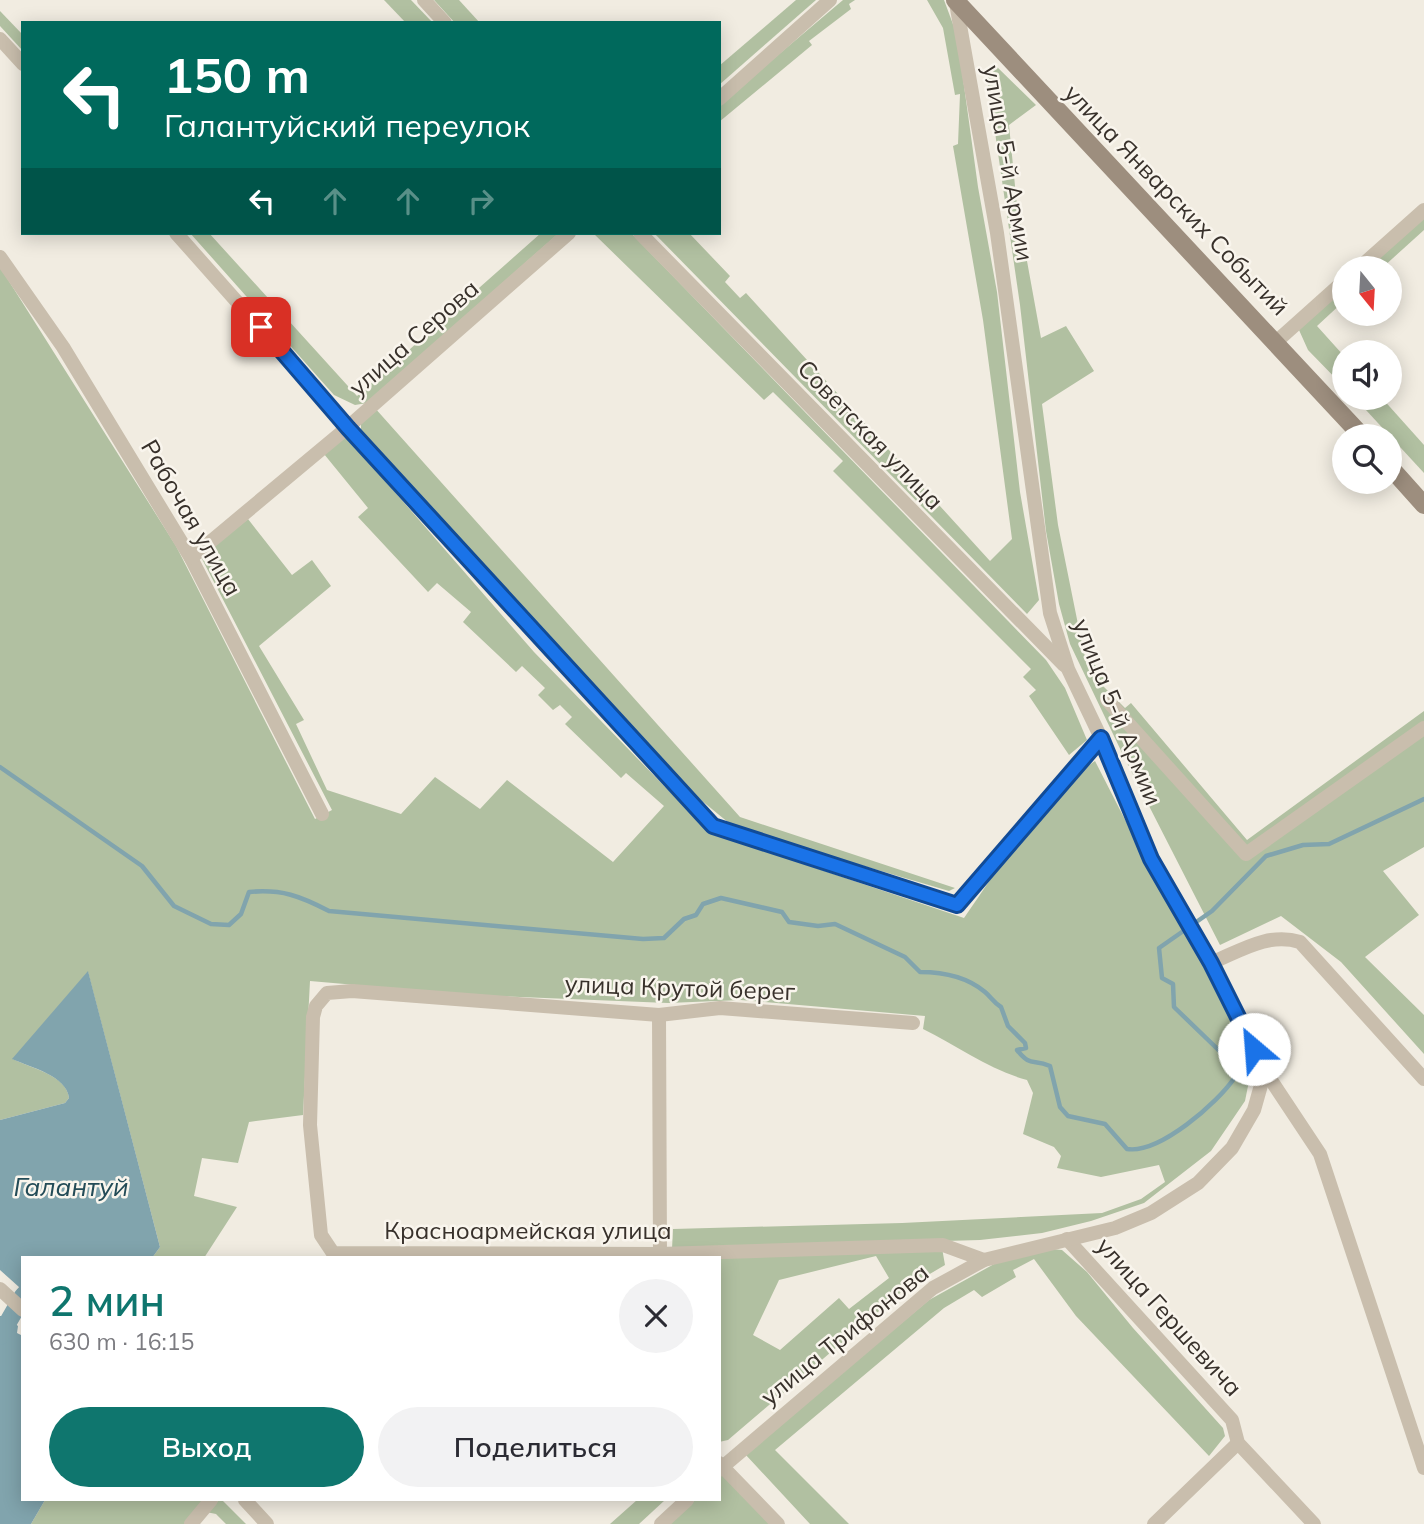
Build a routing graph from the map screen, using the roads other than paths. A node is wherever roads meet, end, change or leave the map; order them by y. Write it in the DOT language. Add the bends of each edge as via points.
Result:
graph roads {
  1 [pos="424,0"];
  2 [pos="830,0"];
  3 [pos="954,1"];
  4 [pos="443,21"];
  5 [pos="0,39"];
  6 [pos="21,62"];
  7 [pos="721,97"];
  8 [pos="1424,210"];
  9 [pos="178,235"];
  10 [pos="567,235"];
  11 [pos="642,235"];
  12 [pos="1372,256"];
  13 [pos="0,257"];
  14 [pos="1332,292"];
  15 [pos="1276,341"];
  16 [pos="1351,424"];
  17 [pos="348,428"];
  18 [pos="1402,480"];
  19 [pos="1424,505"];
  20 [pos="191,558"];
  21 [pos="1068,669"];
  22 [pos="1107,700"];
  23 [pos="1424,728"];
  24 [pos="1101,738"];
  25 [pos="321,814"];
  26 [pos="1211,963"];
  27 [pos="321,996"];
  28 [pos="659,1015"];
  29 [pos="913,1023"];
  30 [pos="1265,1071"];
  31 [pos="1424,1079"];
  32 [pos="1067,1239"];
  33 [pos="660,1254"];
  34 [pos="512,1256"];
  35 [pos="601,1256"];
  36 [pos="984,1260"];
  37 [pos="0,1289"];
  38 [pos="21,1308"];
  39 [pos="1238,1443"];
  40 [pos="721,1466"];
  41 [pos="721,1468"];
  42 [pos="1424,1468"];
  43 [pos="210,1501"];
  44 [pos="246,1501"];
  45 [pos="686,1501"];
  46 [pos="191,1524"];
  47 [pos="267,1524"];
  48 [pos="661,1524"];
  49 [pos="778,1524"];
  50 [pos="1154,1524"];
  51 [pos="1314,1524"];
  1 -- 4 [label="street"];
  2 -- 7 [label="street"];
  3 -- 15 [label="street, улица Январских Событий"];
  3 -- 21 [label="street, улица 5-й Армии" via="997,233 1050,613"];
  5 -- 6 [label="street"];
  8 -- 12 [label="street"];
  9 -- 17 [label="street"];
  10 -- 17 [label="street, улица Серова"];
  11 -- 21 [label="street, Советская улица"];
  13 -- 20 [label="street, Рабочая улица" via="63,347"];
  14 -- 15 [label="street"];
  15 -- 16 [label="street, улица Январских Событий"];
  17 -- 20 [label="street, улица Серова"];
  17 -- 24 [label="street" via="713,826 957,905"];
  18 -- 19 [label="street"];
  20 -- 25 [label="street, Рабочая улица"];
  21 -- 24 [label="street, улица 5-й Армии"];
  22 -- 23 [label="street" via="1246,854"];
  24 -- 26 [label="street, улица 5-й Армии" via="1151,859"];
  26 -- 30 [label="street, улица 5-й Армии"];
  26 -- 31 [label="street" via="1269,938 1300,942"];
  27 -- 28 [label="street, улица Крутой берег" via="352,991"];
  27 -- 34 [label="street, Красноармейская улица" via="313,1017 310,1125 321,1235 333,1253"];
  28 -- 29 [label="street, улица Крутой берег" via="720,1008"];
  28 -- 33 [label="street"];
  30 -- 32 [label="street, улица Трифонова" via="1254,1111 1232,1148 1198,1183 1151,1213 1115,1228"];
  30 -- 42 [label="street, улица 5-й Армии" via="1320,1154"];
  32 -- 36 [label="street, улица Трифонова"];
  32 -- 39 [label="street, улица Гершевича" via="1231,1420"];
  33 -- 35 [label="street, Красноармейская улица"];
  33 -- 36 [label="street, Красноармейская улица" via="943,1245"];
  36 -- 40 [label="street, улица Трифонова" via="933,1288"];
  37 -- 38 [label="street"];
  39 -- 50 [label="street"];
  39 -- 51 [label="street, улица Гершевича"];
  41 -- 49 [label="street"];
  43 -- 46 [label="street"];
  44 -- 47 [label="street"];
  45 -- 48 [label="street"];
}
